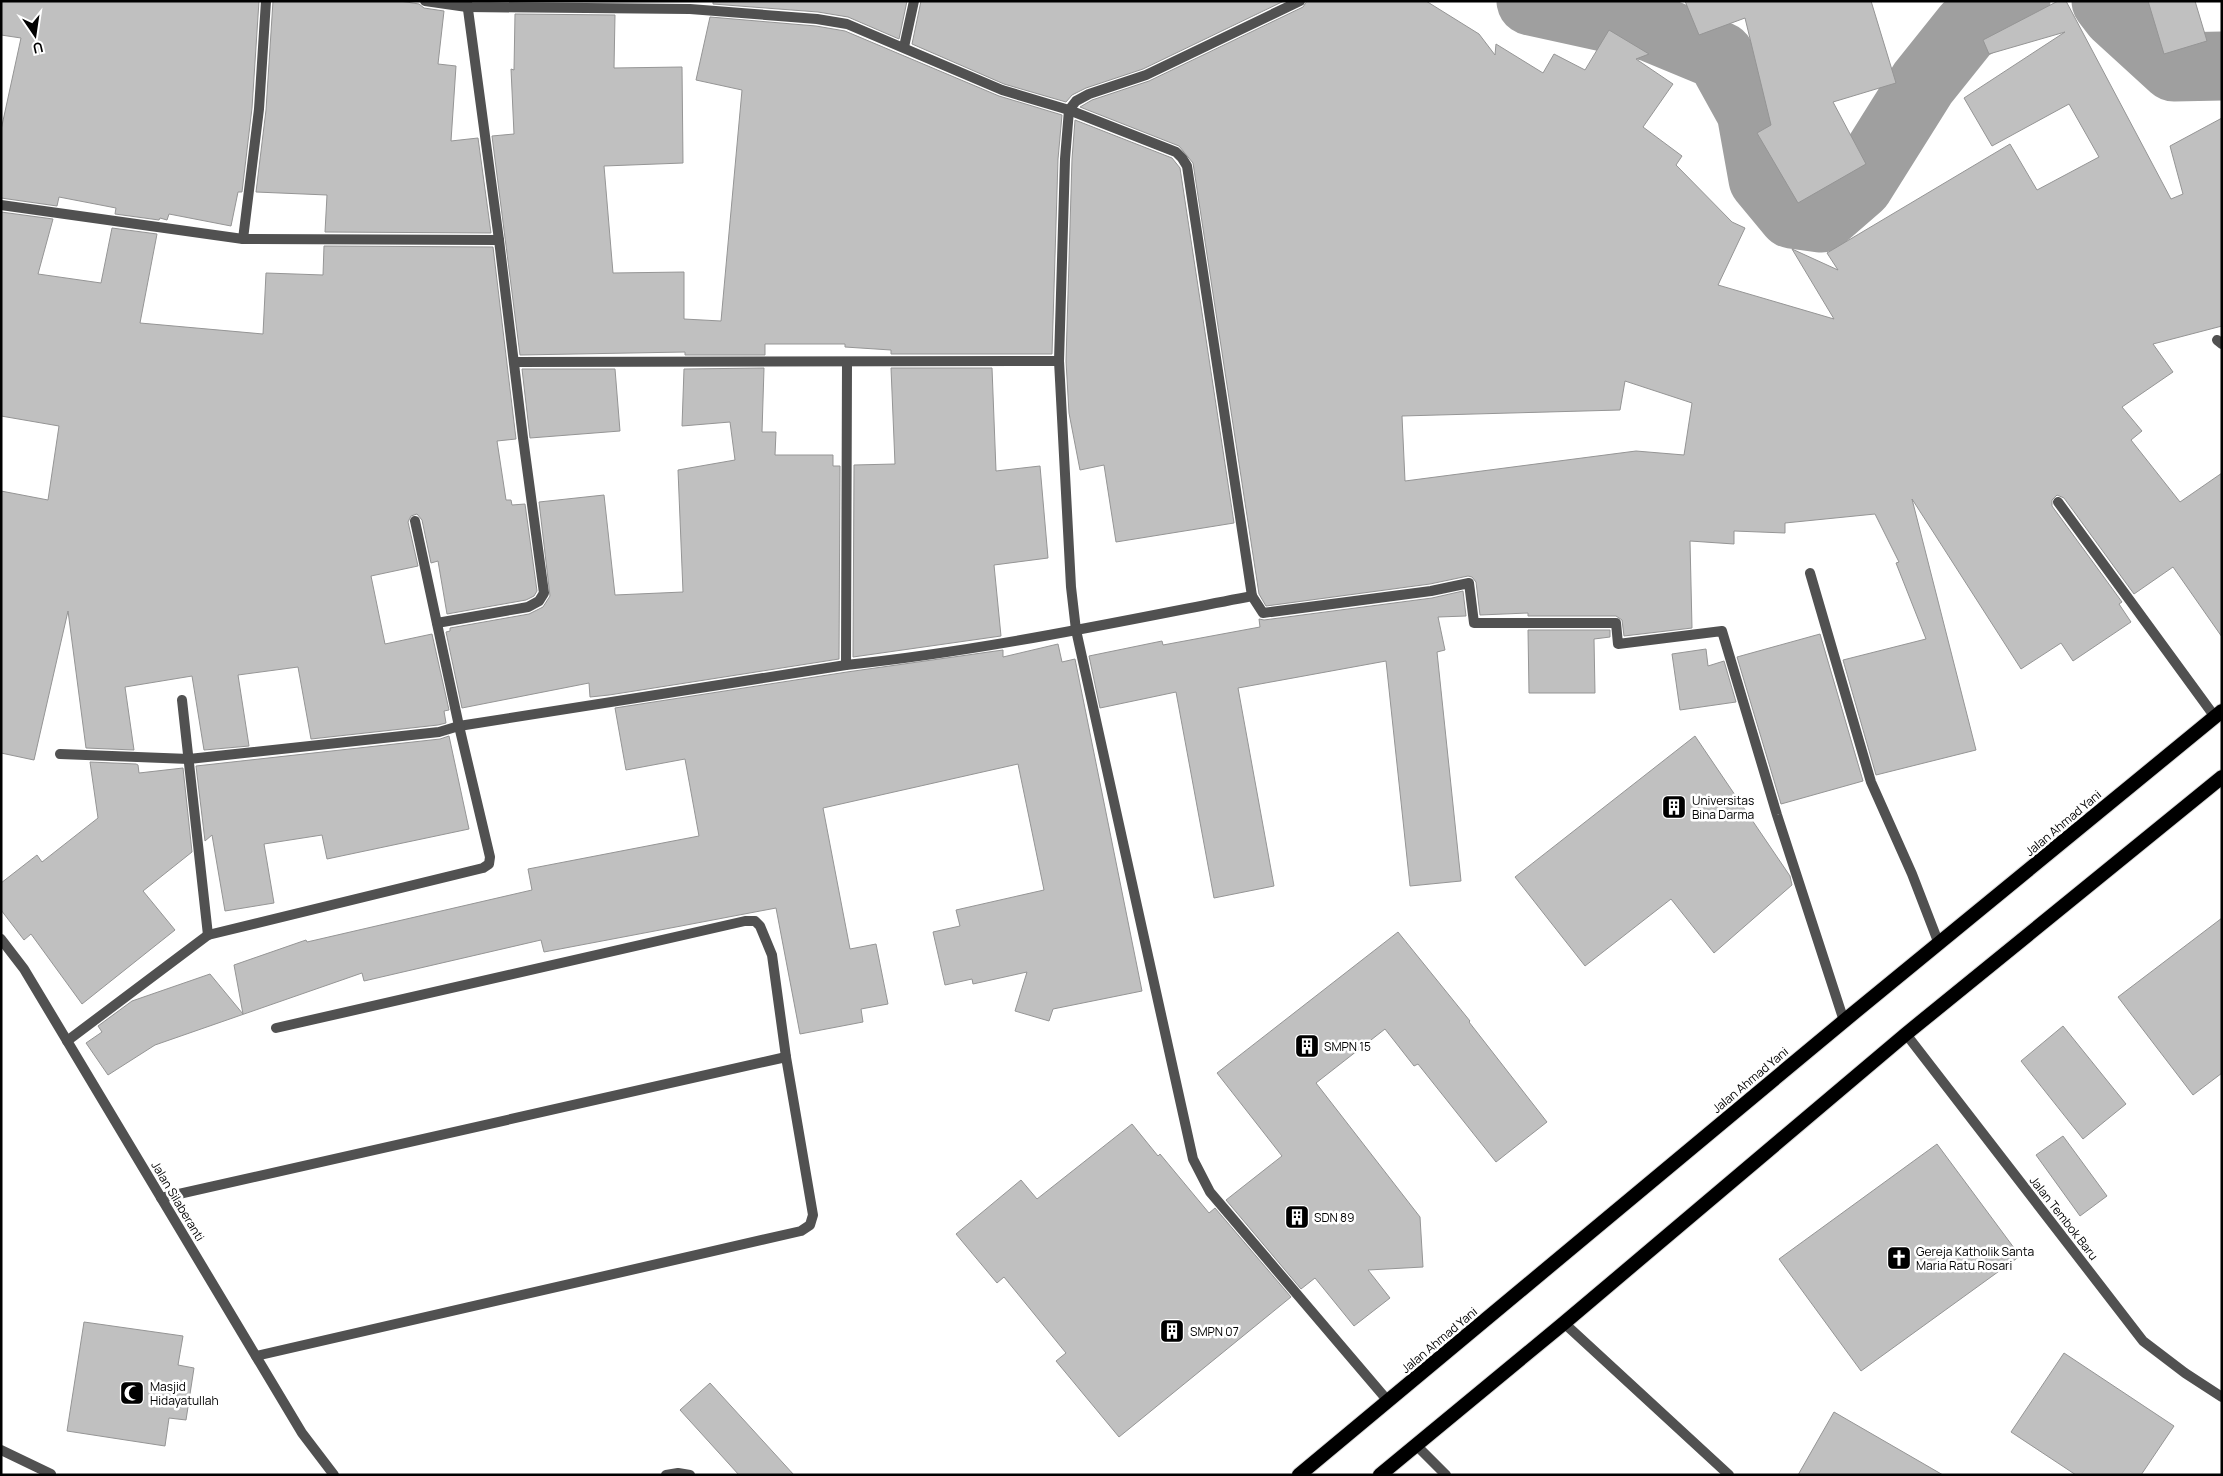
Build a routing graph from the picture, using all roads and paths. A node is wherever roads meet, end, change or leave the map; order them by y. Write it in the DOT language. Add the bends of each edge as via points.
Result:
graph roads {
  1 [pos="266,1"];
  2 [pos="425,1"];
  3 [pos="914,1"];
  4 [pos="1300,1"];
  5 [pos="467,4"];
  6 [pos="904,47"];
  7 [pos="1069,110"];
  8 [pos="1,205"];
  9 [pos="243,239"];
  10 [pos="500,240"];
  11 [pos="1059,361"];
  12 [pos="514,362"];
  13 [pos="847,362"];
  14 [pos="2058,502"];
  15 [pos="415,521"];
  16 [pos="1810,573"];
  17 [pos="1252,596"];
  18 [pos="437,623"];
  19 [pos="1076,630"];
  20 [pos="846,665"];
  21 [pos="182,700"];
  22 [pos="2218,714"];
  23 [pos="459,726"];
  24 [pos="60,754"];
  25 [pos="189,760"];
  26 [pos="2222,777"];
  27 [pos="208,935"];
  28 [pos="1,939"];
  29 [pos="1939,944"];
  30 [pos="1844,1021"];
  31 [pos="276,1028"];
  32 [pos="1906,1034"];
  33 [pos="67,1041"];
  34 [pos="786,1057"];
  35 [pos="161,1198"];
  36 [pos="1564,1323"];
  37 [pos="256,1356"];
  38 [pos="2222,1397"];
  39 [pos="1388,1402"];
  40 [pos="1416,1445"];
  41 [pos="1,1450"];
  42 [pos="51,1475"];
  43 [pos="57,1475"];
  44 [pos="334,1475"];
  45 [pos="666,1475"];
  46 [pos="690,1475"];
  47 [pos="1299,1475"];
  48 [pos="1380,1475"];
  49 [pos="1446,1475"];
  50 [pos="1728,1475"];
  1 -- 9 [label="street"];
  2 -- 5 [label="street"];
  3 -- 6 [label="street"];
  4 -- 7 [label="street" via="1146,75 1089,94 1076,101"];
  5 -- 6 [label="street" via="690,9 817,19 847,24"];
  5 -- 10 [label="street"];
  6 -- 7 [label="street" via="1002,90"];
  7 -- 11 [label="street"];
  7 -- 17 [label="street" via="1176,152 1187,166"];
  8 -- 9 [label="street"];
  9 -- 10 [label="street"];
  10 -- 12 [label="street"];
  11 -- 13 [label="street"];
  11 -- 19 [label="street"];
  12 -- 13 [label="street"];
  12 -- 18 [label="street" via="544,592 539,601 528,607"];
  13 -- 20 [label="street"];
  14 -- 22 [label="street"];
  15 -- 18 [label="street"];
  16 -- 29 [label="street" via="1871,782"];
  17 -- 19 [label="street"];
  17 -- 30 [label="street" via="1263,613 1469,583 1474,623 1616,623 1618,644 1722,631"];
  18 -- 23 [label="street"];
  19 -- 20 [label="street" via="903,659"];
  19 -- 39 [label="street" via="1193,1159 1210,1192"];
  20 -- 23 [label="street"];
  21 -- 25 [label="street"];
  22 -- 29 [label="highway, Jalan Ahmad Yani"];
  23 -- 25 [label="street" via="439,732"];
  23 -- 27 [label="street" via="489,864"];
  24 -- 25 [label="street"];
  25 -- 27 [label="street"];
  26 -- 32 [label="highway"];
  27 -- 33 [label="street"];
  28 -- 33 [label="street, Jalan Silaberanti" via="24,968"];
  29 -- 30 [label="highway, Jalan Ahmad Yani"];
  30 -- 39 [label="highway, Jalan Ahmad Yani"];
  31 -- 34 [label="street" via="754,921 760,926 772,955"];
  32 -- 36 [label="highway"];
  32 -- 38 [label="street, Jalan Tembok Baru" via="2143,1342"];
  33 -- 35 [label="street, Jalan Silaberanti"];
  34 -- 35 [label="street"];
  34 -- 37 [label="street" via="813,1216 810,1225 801,1231"];
  35 -- 37 [label="street, Jalan Silaberanti"];
  36 -- 40 [label="highway"];
  36 -- 50 [label="street"];
  37 -- 44 [label="street, Jalan Silaberanti" via="302,1433"];
  39 -- 47 [label="highway, Jalan Ahmad Yani"];
  40 -- 48 [label="highway"];
  40 -- 49 [label="street"];
  41 -- 42 [label="street"];
  42 -- 43 [label="street"];
  45 -- 46 [label="street"];
}
